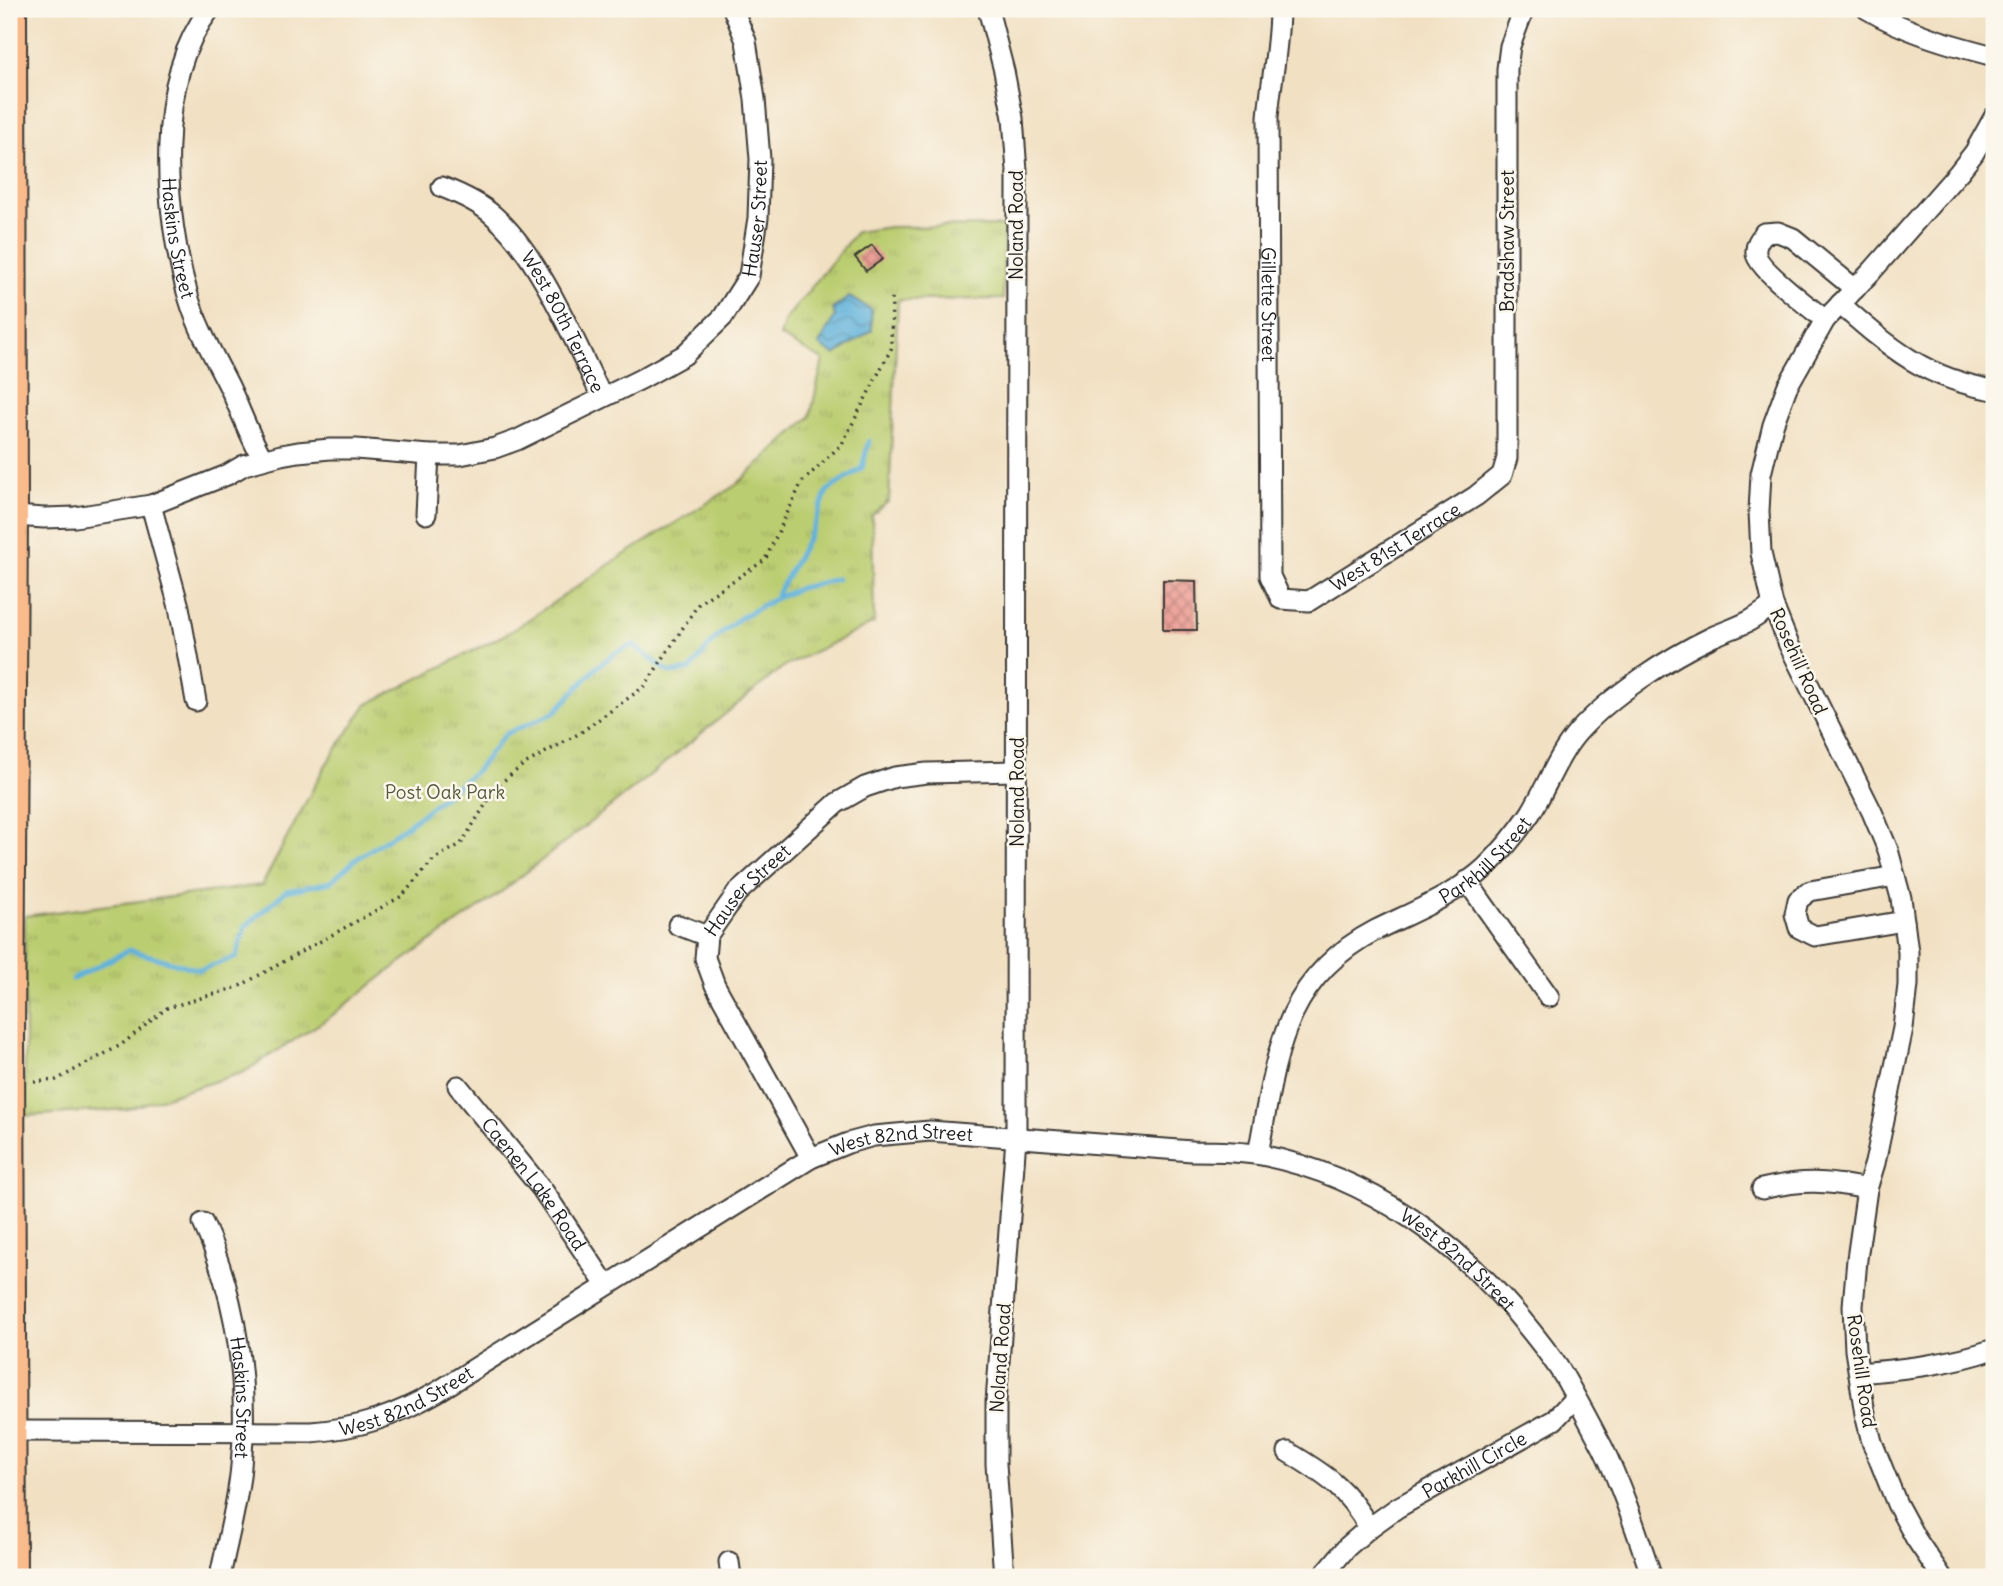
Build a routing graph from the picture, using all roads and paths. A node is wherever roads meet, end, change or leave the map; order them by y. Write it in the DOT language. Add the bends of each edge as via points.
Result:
graph roads {
  1 [pos="14,9"];
  2 [pos="210,9"];
  3 [pos="733,9"];
  4 [pos="988,9"];
  5 [pos="1279,9"];
  6 [pos="1524,9"];
  7 [pos="1867,9"];
  8 [pos="1994,56"];
  9 [pos="1994,117"];
  10 [pos="442,187"];
  11 [pos="1855,289"];
  12 [pos="892,296"];
  13 [pos="1840,304"];
  14 [pos="1825,320"];
  15 [pos="1994,390"];
  16 [pos="602,397"];
  17 [pos="429,455"];
  18 [pos="263,459"];
  19 [pos="1502,475"];
  20 [pos="151,505"];
  21 [pos="426,514"];
  22 [pos="15,516"];
  23 [pos="1281,598"];
  24 [pos="1773,605"];
  25 [pos="196,701"];
  26 [pos="1016,771"];
  27 [pos="1895,876"];
  28 [pos="1467,881"];
  29 [pos="1904,921"];
  30 [pos="678,925"];
  31 [pos="707,936"];
  32 [pos="1549,997"];
  33 [pos="10,1045"];
  34 [pos="33,1082"];
  35 [pos="458,1086"];
  36 [pos="1017,1138"];
  37 [pos="1258,1154"];
  38 [pos="811,1158"];
  39 [pos="1762,1189"];
  40 [pos="1867,1189"];
  41 [pos="203,1223"];
  42 [pos="606,1285"];
  43 [pos="1994,1349"];
  44 [pos="1859,1373"];
  45 [pos="1575,1398"];
  46 [pos="13,1431"];
  47 [pos="243,1433"];
  48 [pos="1288,1452"];
  49 [pos="1369,1528"];
  50 [pos="14,1577"];
  51 [pos="220,1577"];
  52 [pos="1004,1577"];
  53 [pos="1322,1577"];
  54 [pos="1652,1577"];
  55 [pos="1942,1577"];
  1 -- 22 [label="main road"];
  2 -- 18 [label="street, Haskins Street" via="184,54 173,94 171,203 190,301"];
  3 -- 16 [label="street, Hauser Street" via="746,41 759,133 758,218 750,276 723,317 684,355"];
  4 -- 26 [label="street, Noland Road" via="1013,118 1017,171"];
  5 -- 23 [label="street, Gillette Street" via="1268,117 1269,512 1270,576"];
  6 -- 19 [label="street, Bradshaw Street" via="1507,69 1507,458"];
  7 -- 8 [label="street" via="1955,46"];
  9 -- 11 [label="street, Rosehill Road" via="1959,172"];
  10 -- 16 [label="street, West 80th Terrace" via="493,214 509,231 550,294"];
  11 -- 13 [label="street, Rosehill Road"];
  11 -- 14 [label="street" via="1793,238 1764,233 1756,255 1764,268"];
  12 -- 34 [label="path" via="891,349 842,444 802,482 765,560 698,603 645,685 497,786 461,844 434,859 402,896 238,987 167,1009 121,1045 56,1080"];
  13 -- 14 [label="street, Rosehill Road"];
  13 -- 15 [label="street" via="1915,364 1959,383"];
  14 -- 24 [label="street, Rosehill Road" via="1787,387 1761,474 1761,553"];
  16 -- 17 [label="street, West 80th Terrace" via="517,440 460,455"];
  17 -- 18 [label="street, West 80th Terrace" via="330,449"];
  17 -- 21 [label="street"];
  18 -- 20 [label="street, West 80th Terrace"];
  19 -- 23 [label="street, West 81st Terrace" via="1320,596 1309,601"];
  20 -- 22 [label="street, West 80th Terrace" via="75,516"];
  20 -- 25 [label="street" via="179,607"];
  22 -- 33 [label="main road"];
  24 -- 27 [label="street, Rosehill Road" via="1788,645 1872,812"];
  24 -- 28 [label="street, Parkhill Street" via="1670,661 1598,711 1561,756 1513,837"];
  26 -- 31 [label="street, Hauser Street" via="927,773 865,787 837,803 737,893"];
  26 -- 36 [label="street, Noland Road"];
  27 -- 29 [label="street, Rosehill Road"];
  27 -- 29 [label="street" via="1810,891 1798,900 1795,914 1800,928 1815,936"];
  28 -- 32 [label="street"];
  28 -- 37 [label="street, Parkhill Street" via="1362,938 1315,978 1288,1021 1278,1050"];
  29 -- 40 [label="street, Rosehill Road" via="1908,985 1903,1028"];
  30 -- 31 [label="street"];
  31 -- 38 [label="street, Hauser Street" via="705,958 715,985"];
  33 -- 46 [label="main road"];
  35 -- 42 [label="street, Caenen Lake Road" via="542,1189"];
  36 -- 37 [label="street, West 82nd Street"];
  36 -- 38 [label="street, West 82nd Street" via="930,1130 874,1136"];
  36 -- 52 [label="street, Noland Road" via="996,1402"];
  37 -- 45 [label="street, West 82nd Street" via="1358,1187 1440,1239 1514,1310"];
  38 -- 42 [label="street, West 82nd Street"];
  39 -- 40 [label="street" via="1812,1181"];
  40 -- 44 [label="street, Rosehill Road" via="1853,1306"];
  41 -- 47 [label="street, Haskins Street" via="214,1246 234,1324"];
  42 -- 47 [label="street, West 82nd Street" via="397,1413 341,1430"];
  43 -- 44 [label="street"];
  44 -- 55 [label="street, Rosehill Road" via="1872,1442 1897,1504"];
  45 -- 49 [label="street, Parkhill Circle" via="1554,1420 1396,1508"];
  45 -- 54 [label="street, West 82nd Street" via="1613,1472"];
  46 -- 47 [label="street, West 82nd Street"];
  46 -- 50 [label="main road"];
  47 -- 51 [label="street, Haskins Street"];
  48 -- 49 [label="street" via="1340,1487"];
  49 -- 53 [label="street, Parkhill Circle"];
}
